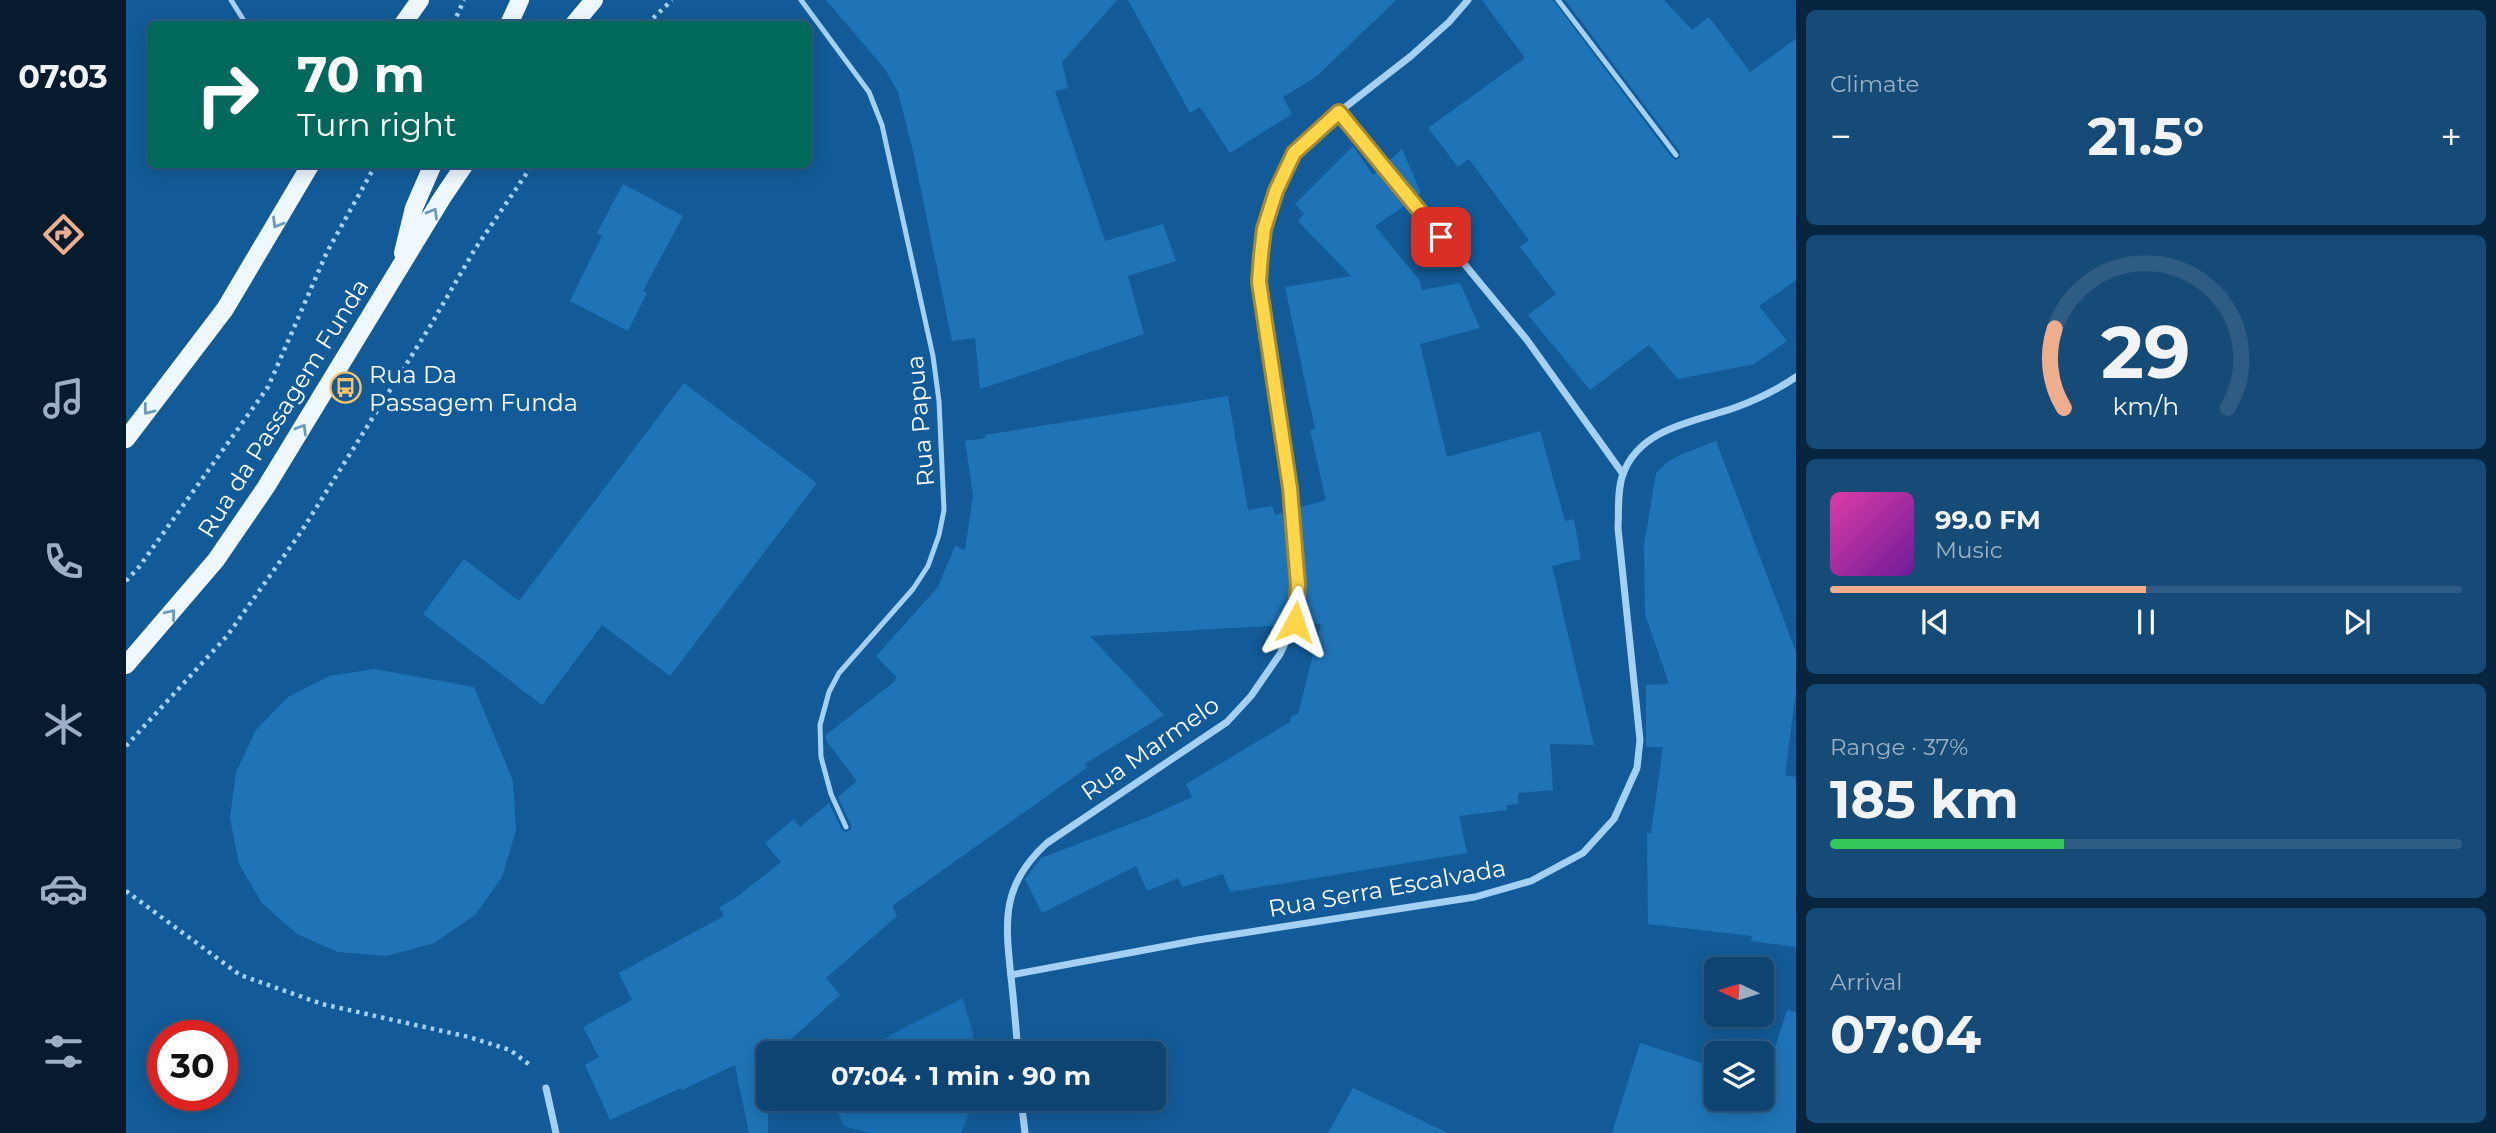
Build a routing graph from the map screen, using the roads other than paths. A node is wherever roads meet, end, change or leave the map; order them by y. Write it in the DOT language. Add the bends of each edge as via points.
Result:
graph roads {
  1 [pos="231,0"];
  2 [pos="420,0"];
  3 [pos="520,0"];
  4 [pos="594,0"];
  5 [pos="800,0"];
  6 [pos="1468,0"];
  7 [pos="1558,0"];
  8 [pos="244,21"];
  9 [pos="405,21"];
  10 [pos="510,21"];
  11 [pos="576,21"];
  12 [pos="1339,112"];
  13 [pos="1676,155"];
  14 [pos="309,168"];
  15 [pos="431,168"];
  16 [pos="462,168"];
  17 [pos="397,273"];
  18 [pos="1796,377"];
  19 [pos="127,435"];
  20 [pos="1623,474"];
  21 [pos="126,665"];
  22 [pos="846,827"];
  23 [pos="1011,975"];
  24 [pos="1017,1041"];
  25 [pos="546,1088"];
  26 [pos="1022,1111"];
  27 [pos="556,1133"];
  28 [pos="1025,1133"];
  1 -- 8 [label="lane"];
  2 -- 9 [label="main road"];
  3 -- 10 [label="main road"];
  4 -- 11 [label="main road"];
  5 -- 22 [label="lane, Rua Papua" via="869,92 882,125 939,401 944,510 936,545 913,589 839,673 820,726 821,757"];
  6 -- 12 [label="street, Rua Marmelo" via="1411,56"];
  7 -- 13 [label="lane"];
  12 -- 20 [label="street" via="1527,340"];
  12 -- 23 [label="street, Rua Marmelo" via="1294,153 1276,191 1261,255 1259,282 1290,488 1298,585 1295,622 1251,696 1227,722 1028,860 1007,914"];
  14 -- 19 [label="main road, one-way" via="225,309"];
  15 -- 17 [label="main road" via="414,208"];
  17 -- 16 [label="main road, Rua da Passagem Funda, one-way"];
  21 -- 17 [label="main road, Rua da Passagem Funda, one-way" via="216,560"];
  18 -- 20 [label="street, Rua Serra Escalvada" via="1735,407 1654,436 1639,448"];
  20 -- 23 [label="street, Rua Serra Escalvada" via="1618,528 1640,740 1637,768 1614,819 1583,853 1531,881 1475,897 1198,940"];
  23 -- 24 [label="street, Rua Marmelo"];
  25 -- 27 [label="street"];
  26 -- 28 [label="street"];
}
